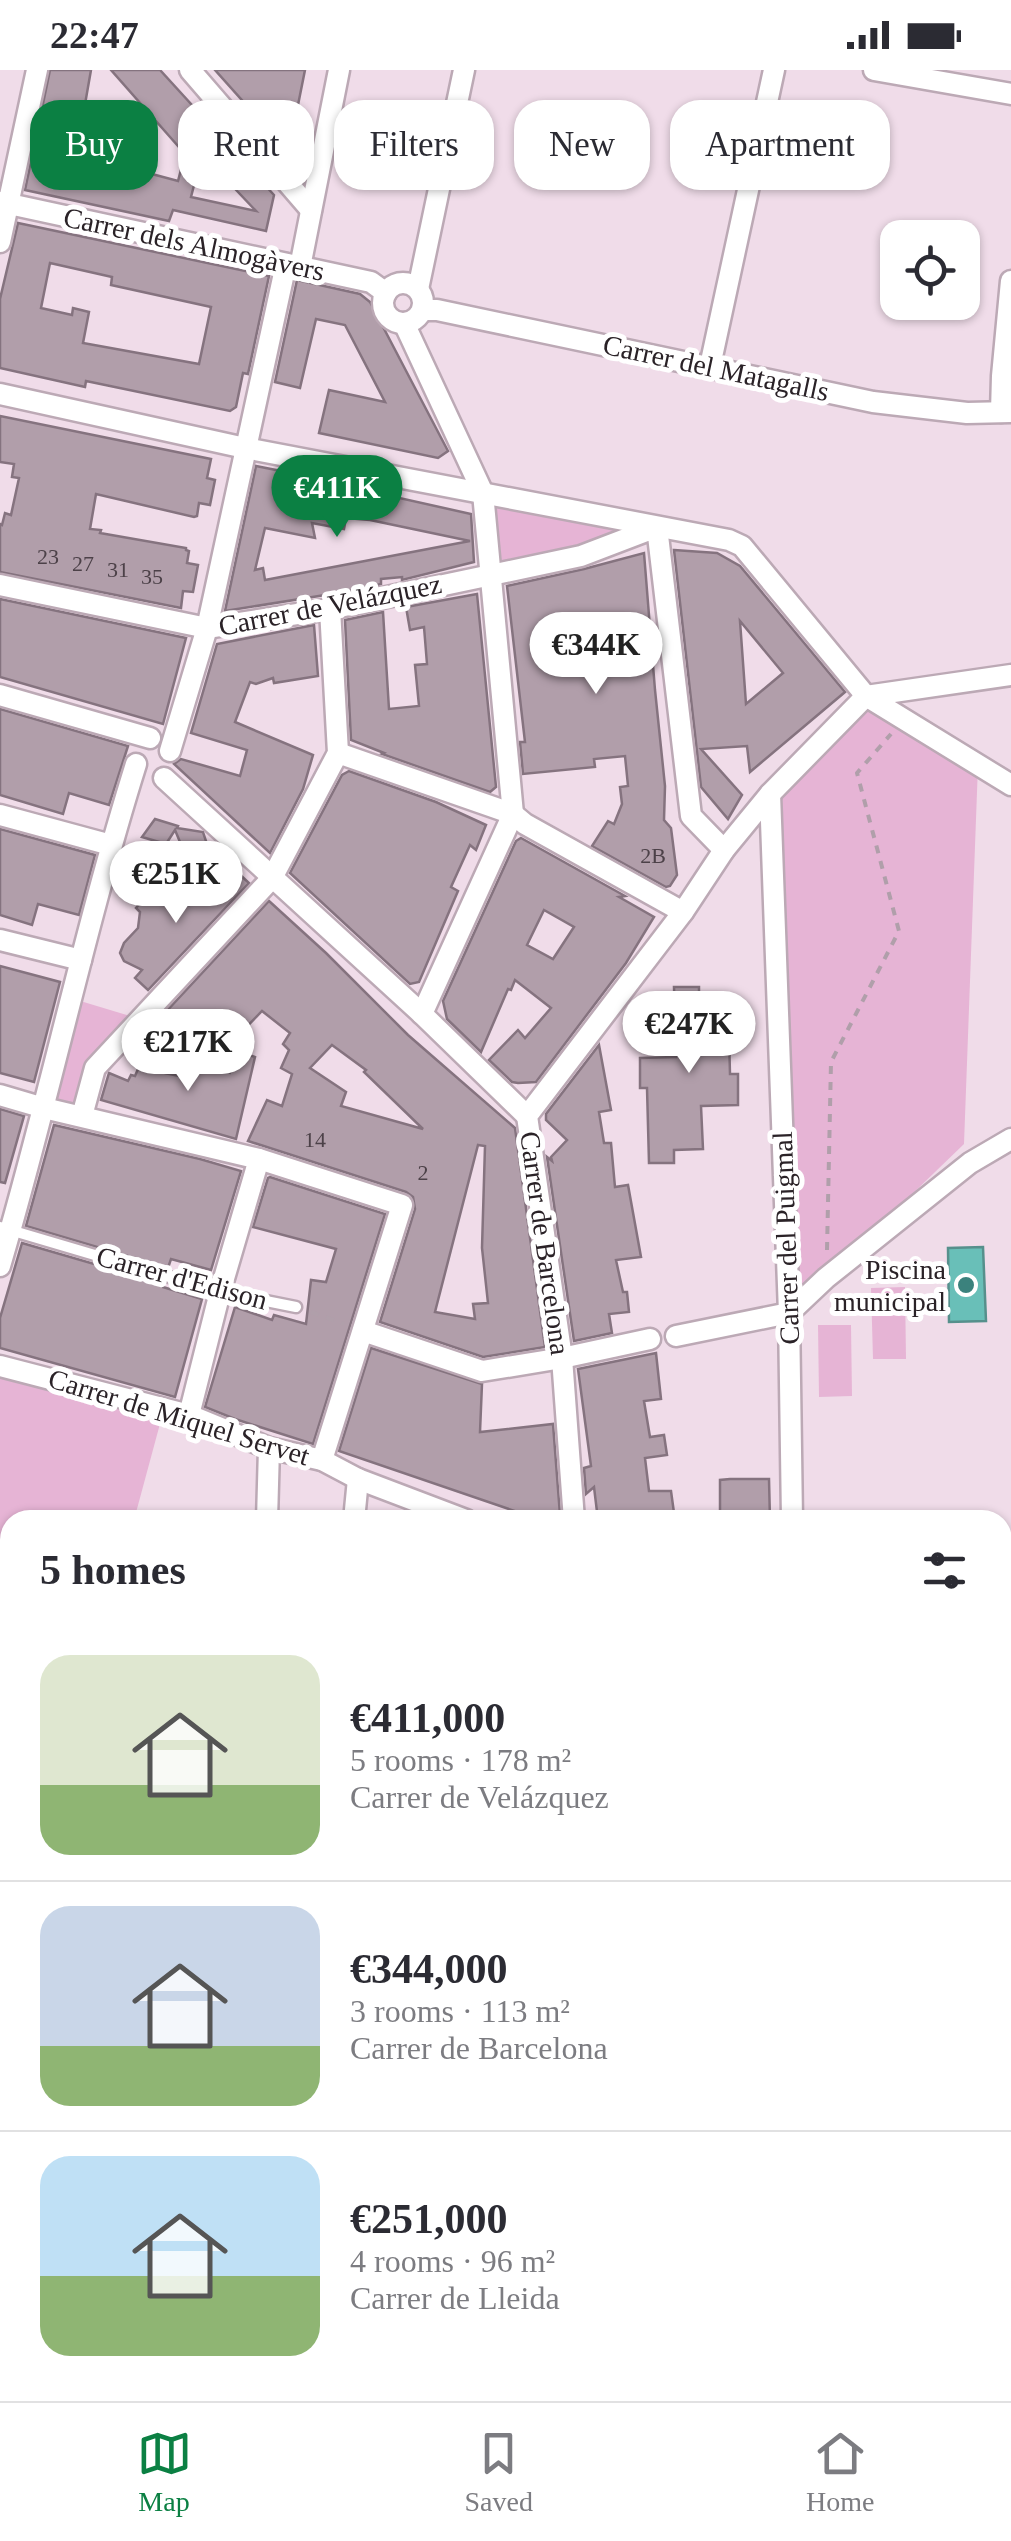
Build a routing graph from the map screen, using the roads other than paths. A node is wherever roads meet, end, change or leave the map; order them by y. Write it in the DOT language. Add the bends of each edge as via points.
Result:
graph roads {
  1 [pos="37,70"];
  2 [pos="190,70"];
  3 [pos="339,70"];
  4 [pos="464,70"];
  5 [pos="774,70"];
  6 [pos="874,70"];
  7 [pos="1011,94"];
  8 [pos="4,203"];
  9 [pos="311,210"];
  10 [pos="0,242"];
  11 [pos="293,265"];
  12 [pos="1011,281"];
  13 [pos="386,293"];
  14 [pos="420,300"];
  15 [pos="404,324"];
  16 [pos="710,366"];
  17 [pos="0,394"];
  18 [pos="1006,412"];
  19 [pos="245,448"];
  20 [pos="483,494"];
  21 [pos="657,527"];
  22 [pos="490,574"];
  23 [pos="0,584"];
  24 [pos="330,608"];
  25 [pos="207,628"];
  26 [pos="1011,676"];
  27 [pos="0,696"];
  28 [pos="866,696"];
  29 [pos="150,738"];
  30 [pos="170,751"];
  31 [pos="338,754"];
  32 [pos="136,764"];
  33 [pos="164,778"];
  34 [pos="1011,785"];
  35 [pos="770,794"];
  36 [pos="513,814"];
  37 [pos="0,815"];
  38 [pos="110,846"];
  39 [pos="724,850"];
  40 [pos="272,878"];
  41 [pos="683,912"];
  42 [pos="0,940"];
  43 [pos="81,960"];
  44 [pos="422,1014"];
  45 [pos="0,1095"];
  46 [pos="44,1108"];
  47 [pos="82,1116"];
  48 [pos="527,1116"];
  49 [pos="1011,1139"];
  50 [pos="258,1159"];
  51 [pos="5,1229"];
  52 [pos="0,1266"];
  53 [pos="220,1292"];
  54 [pos="296,1307"];
  55 [pos="790,1313"];
  56 [pos="363,1330"];
  57 [pos="676,1336"];
  58 [pos="650,1340"];
  59 [pos="562,1358"];
  60 [pos="0,1366"];
  61 [pos="189,1416"];
  62 [pos="269,1448"];
  63 [pos="322,1460"];
  64 [pos="358,1479"];
  65 [pos="267,1510"];
  66 [pos="355,1510"];
  67 [pos="438,1510"];
  68 [pos="573,1510"];
  69 [pos="792,1510"];
  1 -- 8 [label="street"];
  2 -- 9 [label="street"];
  3 -- 9 [label="street"];
  4 -- 14 [label="street"];
  5 -- 16 [label="street"];
  6 -- 7 [label="street"];
  8 -- 10 [label="street"];
  8 -- 11 [label="street, Carrer dels Almogàvers"];
  9 -- 11 [label="street"];
  11 -- 13 [label="street, Carrer dels Almogàvers" via="372,282"];
  11 -- 19 [label="street"];
  12 -- 18 [label="street" via="1002,376"];
  13 -- 14 [label="street" via="398,283 412,285"];
  13 -- 15 [label="street" via="386,314"];
  14 -- 15 [label="street" via="414,320"];
  14 -- 16 [label="street, Carrer del Matagalls" via="436,310"];
  15 -- 20 [label="street"];
  16 -- 18 [label="street, Carrer del Matagalls" via="873,402"];
  17 -- 19 [label="street"];
  19 -- 20 [label="street"];
  19 -- 25 [label="street"];
  20 -- 21 [label="street"];
  20 -- 22 [label="street"];
  21 -- 22 [label="street, Carrer de Velázquez" via="581,556"];
  21 -- 28 [label="street" via="742,546"];
  21 -- 39 [label="street" via="691,816"];
  22 -- 24 [label="street, Carrer de Velázquez"];
  22 -- 36 [label="street"];
  23 -- 25 [label="street, Carrer de Velázquez"];
  24 -- 25 [label="street, Carrer de Velázquez"];
  24 -- 31 [label="street"];
  25 -- 30 [label="street"];
  26 -- 28 [label="street"];
  27 -- 29 [label="street"];
  28 -- 34 [label="street"];
  28 -- 35 [label="street"];
  29 -- 30 [label="street"];
  29 -- 32 [label="street" via="138,749"];
  30 -- 33 [label="street"];
  31 -- 36 [label="street"];
  31 -- 40 [label="street"];
  32 -- 33 [label="street" via="142,776"];
  32 -- 38 [label="street"];
  33 -- 40 [label="street"];
  35 -- 39 [label="street, Carrer de Barcelona"];
  35 -- 55 [label="street, Carrer del Puigmal"];
  36 -- 41 [label="street"];
  36 -- 44 [label="street"];
  37 -- 38 [label="street"];
  38 -- 43 [label="street"];
  39 -- 41 [label="street, Carrer de Barcelona"];
  40 -- 44 [label="street"];
  40 -- 47 [label="street" via="95,1068"];
  41 -- 48 [label="street, Carrer de Barcelona"];
  42 -- 43 [label="street"];
  43 -- 46 [label="street"];
  44 -- 48 [label="street"];
  45 -- 46 [label="street"];
  46 -- 47 [label="street"];
  46 -- 51 [label="street"];
  47 -- 50 [label="street"];
  48 -- 59 [label="street, Carrer de Barcelona"];
  49 -- 55 [label="street" via="970,1163"];
  50 -- 53 [label="street"];
  50 -- 56 [label="street" via="402,1205"];
  51 -- 52 [label="street"];
  51 -- 53 [label="lane, Carrer d'Edison"];
  53 -- 54 [label="lane, Carrer d'Edison"];
  53 -- 61 [label="street"];
  55 -- 57 [label="street"];
  55 -- 69 [label="street, Carrer del Puigmal"];
  56 -- 59 [label="street" via="482,1371"];
  56 -- 63 [label="street"];
  58 -- 59 [label="street"];
  59 -- 68 [label="street, Carrer de Barcelona"];
  60 -- 61 [label="street, Carrer de Miquel Servet"];
  61 -- 62 [label="street, Carrer de Miquel Servet"];
  62 -- 63 [label="street, Carrer de Miquel Servet"];
  62 -- 65 [label="street"];
  63 -- 64 [label="street, Carrer de Miquel Servet"];
  64 -- 66 [label="street"];
  64 -- 67 [label="street, Carrer de Miquel Servet"];
}
